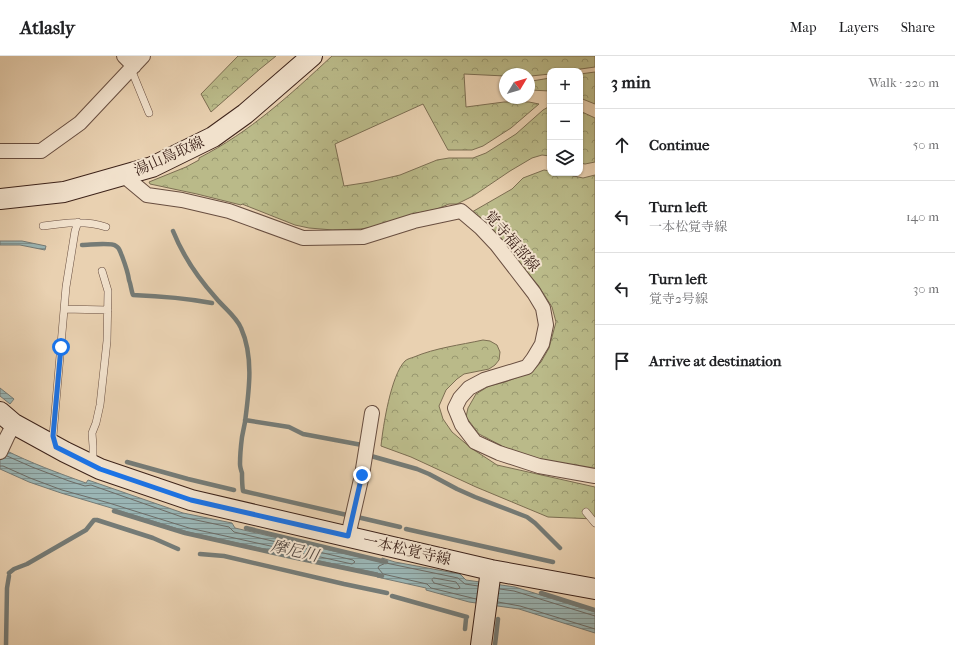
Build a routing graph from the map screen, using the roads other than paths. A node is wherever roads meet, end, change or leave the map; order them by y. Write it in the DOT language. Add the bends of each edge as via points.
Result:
graph roads {
  1 [pos="312,56"];
  2 [pos="133,62"];
  3 [pos="149,113"];
  4 [pos="0,151"];
  5 [pos="123,175"];
  6 [pos="0,199"];
  7 [pos="78,222"];
  8 [pos="43,226"];
  9 [pos="106,227"];
  10 [pos="102,271"];
  11 [pos="64,309"];
  12 [pos="108,310"];
  13 [pos="372,413"];
  14 [pos="7,424"];
  15 [pos="56,447"];
  16 [pos="0,452"];
  17 [pos="93,465"];
  18 [pos="595,476"];
  19 [pos="586,512"];
  20 [pos="595,523"];
  21 [pos="348,536"];
  22 [pos="490,575"];
  23 [pos="595,589"];
  24 [pos="481,645"];
  1 -- 5 [label="main road, 湯山鳥取線" via="245,114 213,137 152,167"];
  2 -- 3 [label="lane"];
  2 -- 4 [label="street" via="80,123 41,151"];
  5 -- 6 [label="main road, 湯山鳥取線" via="64,192"];
  5 -- 18 [label="street, 覚寺福部線" via="147,195 229,211 303,238 363,237 414,221 461,211 497,246 534,293 544,308 546,325 542,344 527,367 484,380 469,388 460,398 455,408 462,425 475,442 499,453 539,466"];
  7 -- 8 [label="lane"];
  7 -- 9 [label="lane" via="95,223"];
  7 -- 11 [label="lane"];
  10 -- 12 [label="lane" via="108,291"];
  11 -- 12 [label="lane"];
  11 -- 15 [label="lane" via="53,436"];
  12 -- 17 [label="lane" via="100,405 92,433"];
  13 -- 21 [label="street" via="362,475"];
  14 -- 15 [label="main road, 一本松覚寺線"];
  14 -- 16 [label="street"];
  15 -- 17 [label="main road, 一本松覚寺線"];
  17 -- 21 [label="main road, 一本松覚寺線" via="191,500"];
  19 -- 20 [label="lane"];
  21 -- 22 [label="main road, 一本松覚寺線"];
  22 -- 23 [label="main road, 一本松覚寺線"];
  22 -- 24 [label="main road"];
}
